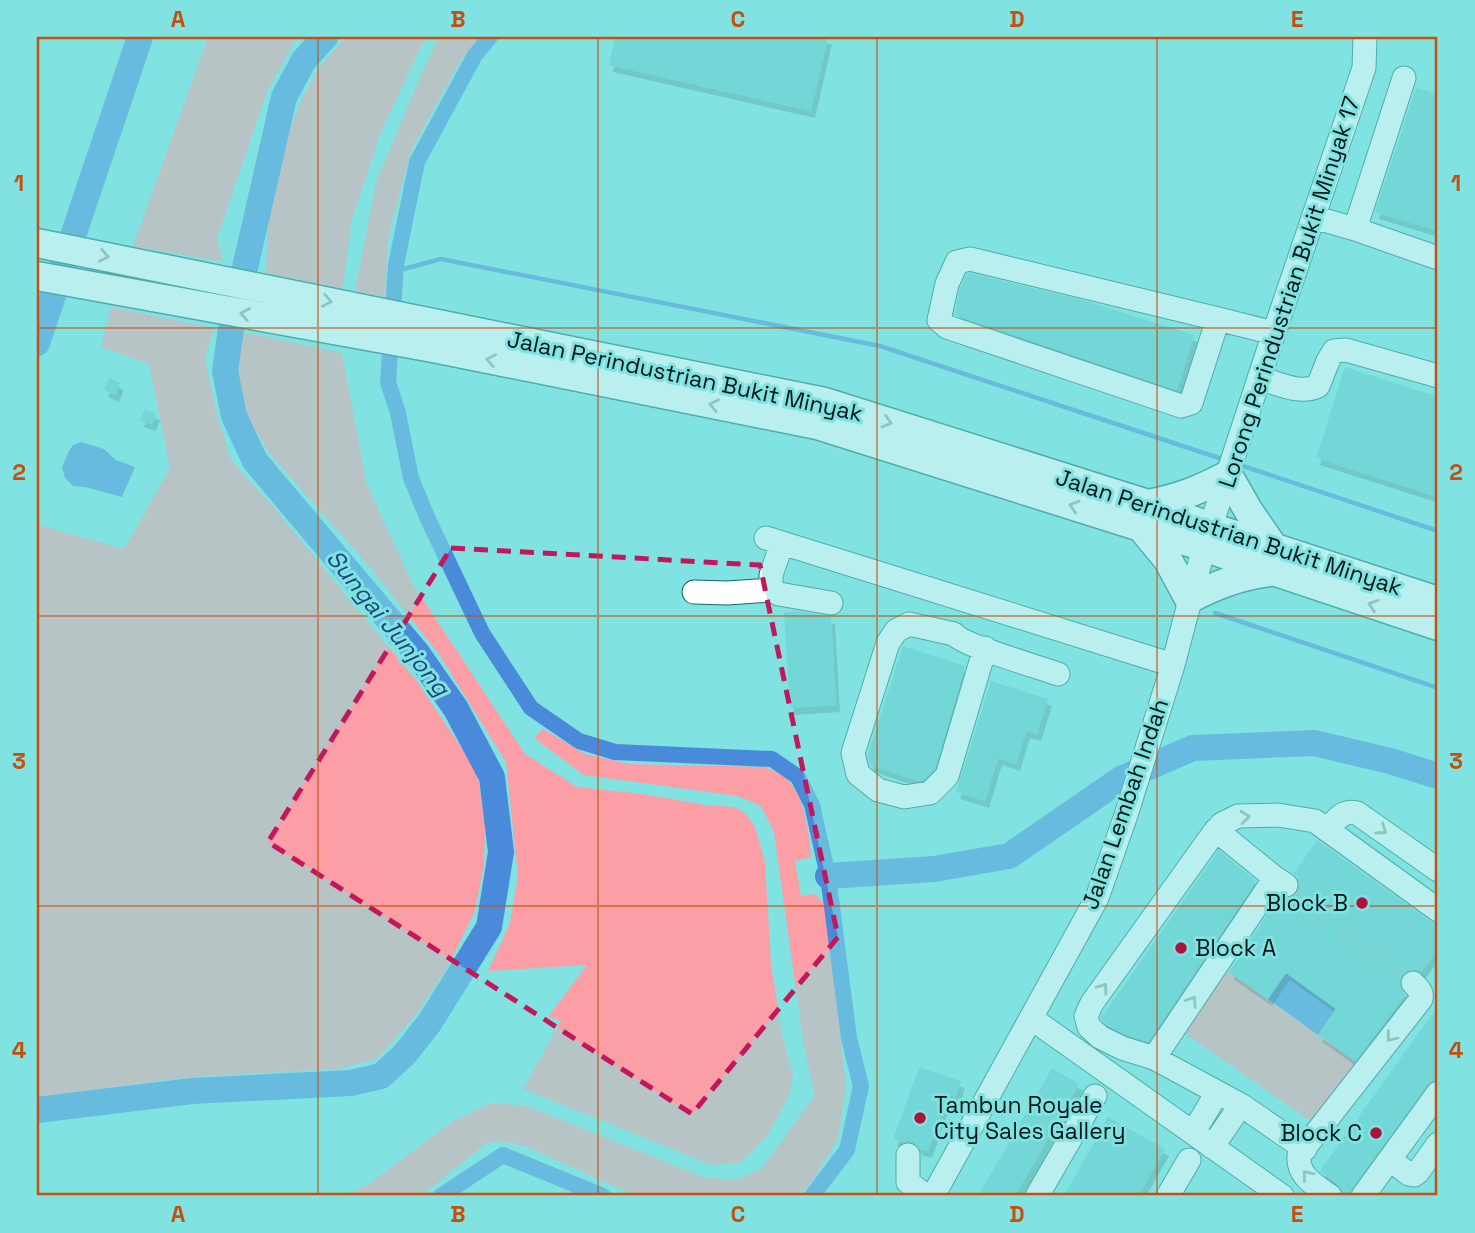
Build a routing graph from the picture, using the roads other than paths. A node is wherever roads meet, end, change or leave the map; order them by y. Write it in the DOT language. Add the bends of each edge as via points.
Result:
graph roads {
  1 [pos="1365,37"];
  2 [pos="1404,78"];
  3 [pos="1313,217"];
  4 [pos="1355,229"];
  5 [pos="37,243"];
  6 [pos="1438,258"];
  7 [pos="37,276"];
  8 [pos="1218,319"];
  9 [pos="1274,333"];
  10 [pos="435,336"];
  11 [pos="1438,376"];
  12 [pos="1259,378"];
  13 [pos="1231,467"];
  14 [pos="1144,515"];
  15 [pos="1208,537"];
  16 [pos="1273,559"];
  17 [pos="771,590"];
  18 [pos="694,592"];
  19 [pos="1189,599"];
  20 [pos="1438,601"];
  21 [pos="831,603"];
  22 [pos="1011,615"];
  23 [pos="1438,626"];
  24 [pos="992,651"];
  25 [pos="1173,665"];
  26 [pos="1058,674"];
  27 [pos="1216,830"];
  28 [pos="1327,830"];
  29 [pos="1438,870"];
  30 [pos="1438,910"];
  31 [pos="1424,991"];
  32 [pos="1031,1018"];
  33 [pos="1154,1058"];
  34 [pos="1217,1093"];
  35 [pos="1438,1093"];
  36 [pos="1095,1096"];
  37 [pos="1241,1105"];
  38 [pos="1193,1133"];
  39 [pos="1438,1144"];
  40 [pos="1212,1147"];
  41 [pos="1305,1149"];
  42 [pos="908,1155"];
  43 [pos="1189,1160"];
  44 [pos="1390,1160"];
  45 [pos="926,1196"];
  46 [pos="933,1196"];
  47 [pos="1037,1196"];
  48 [pos="1168,1196"];
  49 [pos="1282,1196"];
  50 [pos="1331,1196"];
  51 [pos="1363,1196"];
  1 -- 3 [label="street, Lorong Perindustrian Bukit Minyak 17" via="1364,68"];
  2 -- 4 [label="street"];
  3 -- 4 [label="street"];
  3 -- 9 [label="street, Lorong Perindustrian Bukit Minyak 17"];
  4 -- 6 [label="street"];
  5 -- 10 [label="main road, Jalan Perindustrian Bukit Minyak, one-way"];
  10 -- 7 [label="main road, Jalan Perindustrian Bukit Minyak, one-way"];
  8 -- 8 [label="street" via="970,259 957,262 939,320 947,327 1181,407 1191,403"];
  8 -- 9 [label="street"];
  9 -- 12 [label="street, Lorong Perindustrian Bukit Minyak 17"];
  10 -- 14 [label="main road, Jalan Perindustrian Bukit Minyak" via="817,425"];
  11 -- 12 [label="street" via="1346,350 1334,351 1318,386 1311,389"];
  12 -- 13 [label="street, Lorong Perindustrian Bukit Minyak 17"];
  13 -- 14 [label="main road" via="1204,488"];
  13 -- 15 [label="street, Lorong Perindustrian Bukit Minyak 17"];
  13 -- 16 [label="main road"];
  14 -- 15 [label="main road, Jalan Perindustrian Bukit Minyak"];
  14 -- 19 [label="main road"];
  15 -- 16 [label="main road, Jalan Perindustrian Bukit Minyak"];
  15 -- 19 [label="street, Jalan Lembah Indah"];
  16 -- 19 [label="main road"];
  16 -- 20 [label="main road, Jalan Perindustrian Bukit Minyak"];
  23 -- 16 [label="main road, Jalan Perindustrian Bukit Minyak, one-way"];
  17 -- 18 [label="street"];
  17 -- 21 [label="street"];
  17 -- 22 [label="street" via="774,541"];
  19 -- 25 [label="street, Jalan Lembah Indah"];
  22 -- 24 [label="street"];
  22 -- 25 [label="street"];
  24 -- 24 [label="street" via="947,776 930,793 904,797 877,790 858,774 853,753 888,643 896,631 909,624 954,634"];
  24 -- 26 [label="street"];
  25 -- 32 [label="street, Jalan Lembah Indah" via="1097,898"];
  27 -- 28 [label="street, one-way" via="1238,816 1278,815 1315,821"];
  33 -- 27 [label="street, one-way" via="1280,881"];
  33 -- 27 [label="street, one-way" via="1100,1037 1089,1027 1086,1016"];
  28 -- 29 [label="street, one-way" via="1344,813 1357,813"];
  28 -- 30 [label="street"];
  31 -- 41 [label="street, one-way"];
  32 -- 38 [label="street"];
  32 -- 46 [label="street, Jalan Lembah Indah"];
  33 -- 34 [label="street"];
  34 -- 37 [label="street"];
  34 -- 38 [label="street"];
  35 -- 44 [label="street"];
  36 -- 47 [label="street"];
  37 -- 40 [label="street"];
  37 -- 41 [label="street"];
  38 -- 40 [label="street"];
  39 -- 44 [label="street" via="1414,1175"];
  40 -- 49 [label="street"];
  50 -- 41 [label="street, one-way" via="1302,1173 1298,1163"];
  42 -- 45 [label="street" via="908,1182"];
  43 -- 48 [label="street"];
  44 -- 51 [label="street"];
}
